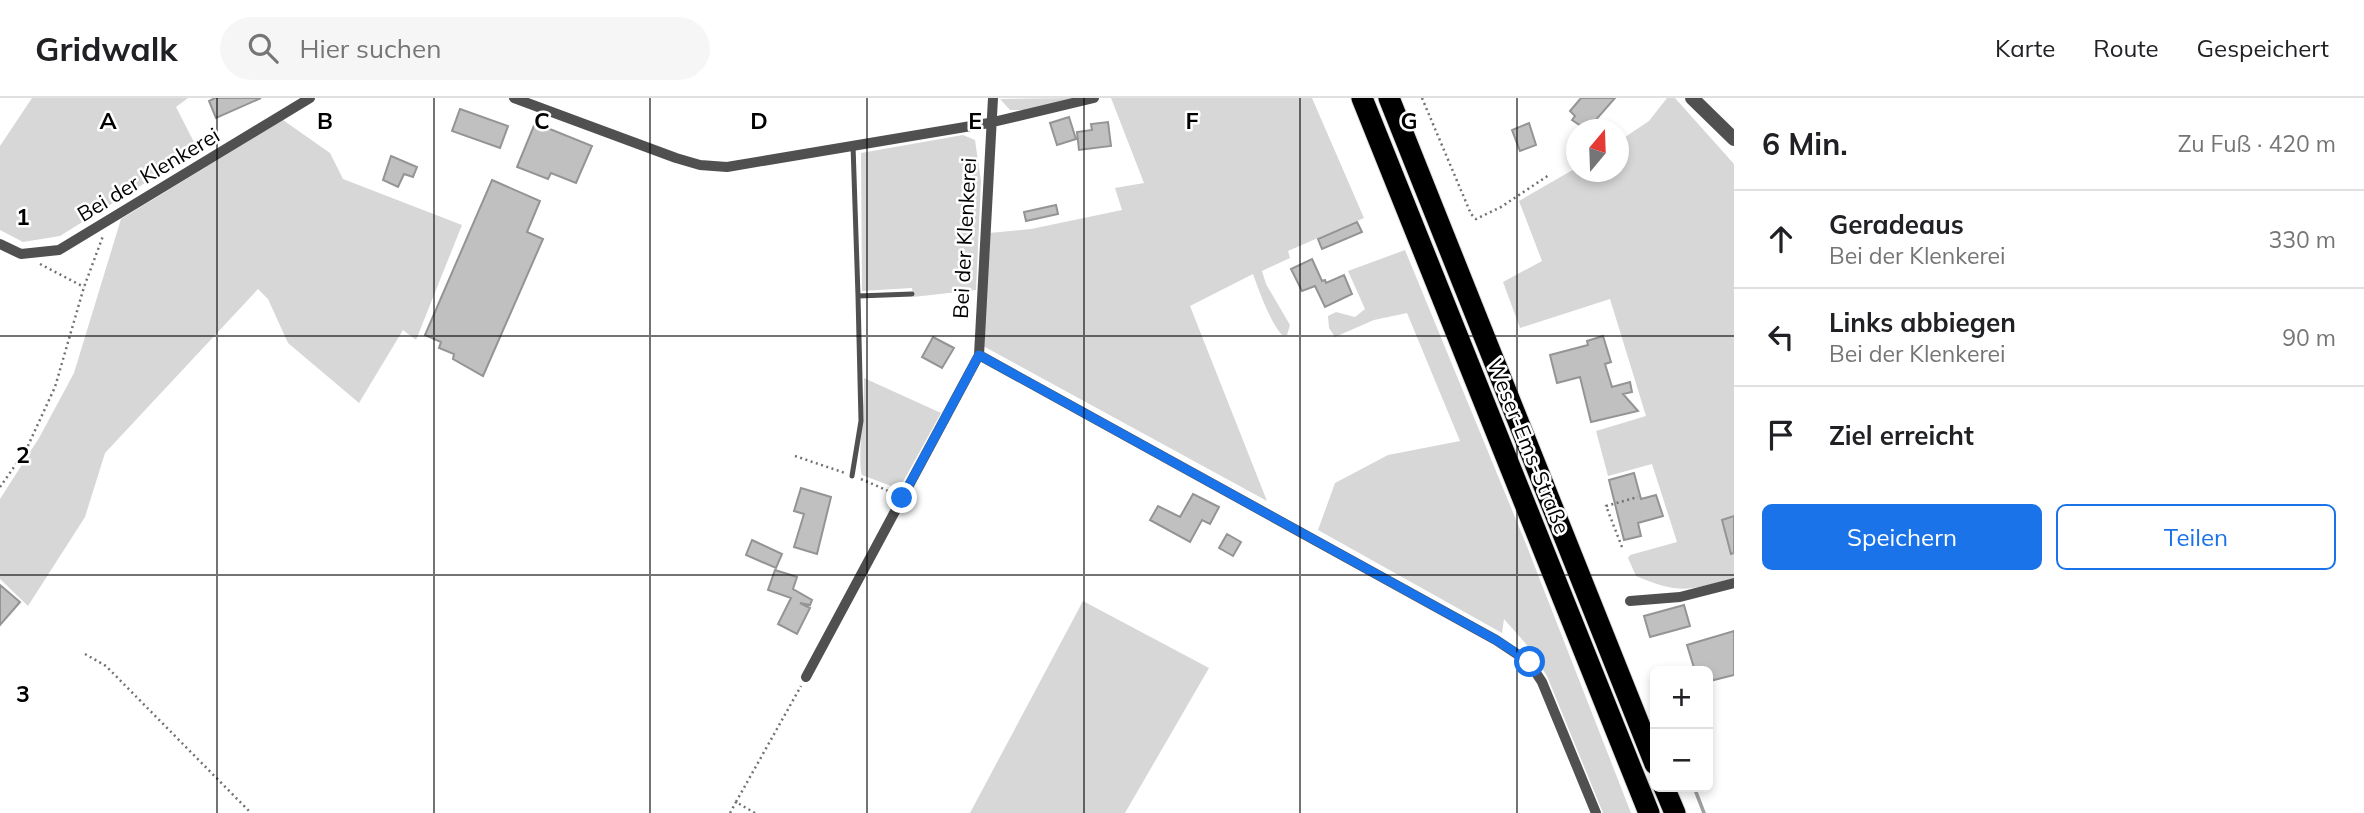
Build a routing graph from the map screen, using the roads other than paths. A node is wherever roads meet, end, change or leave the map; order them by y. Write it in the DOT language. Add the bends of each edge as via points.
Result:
graph roads {
  1 [pos="310,98"];
  2 [pos="514,98"];
  3 [pos="993,98"];
  4 [pos="1094,98"];
  5 [pos="1363,98"];
  6 [pos="1389,98"];
  7 [pos="1692,98"];
  8 [pos="989,124"];
  9 [pos="1734,139"];
  10 [pos="853,145"];
  11 [pos="0,244"];
  12 [pos="912,295"];
  13 [pos="858,296"];
  14 [pos="979,355"];
  15 [pos="852,476"];
  16 [pos="1734,583"];
  17 [pos="1630,601"];
  18 [pos="806,677"];
  19 [pos="1650,751"];
  20 [pos="1666,792"];
  21 [pos="1596,813"];
  22 [pos="1649,813"];
  23 [pos="1675,813"];
  1 -- 11 [label="street, Bei der Klenkerei" via="60,250 21,254"];
  2 -- 10 [label="street, Bei der Klenkerei" via="700,165 727,167"];
  3 -- 8 [label="street, Bei der Klenkerei"];
  4 -- 8 [label="street, Bei der Klenkerei"];
  5 -- 22 [label="highway, Weser-Ems-Straße"];
  6 -- 19 [label="highway, Weser-Ems-Straße"];
  7 -- 9 [label="street"];
  8 -- 10 [label="street, Bei der Klenkerei"];
  8 -- 14 [label="street, Bei der Klenkerei"];
  10 -- 13 [label="lane"];
  12 -- 13 [label="lane"];
  13 -- 15 [label="lane" via="861,421"];
  14 -- 18 [label="street, Bei der Klenkerei"];
  14 -- 21 [label="street" via="1530,662"];
  16 -- 17 [label="street" via="1680,597"];
  20 -- 23 [label="highway"];
}
